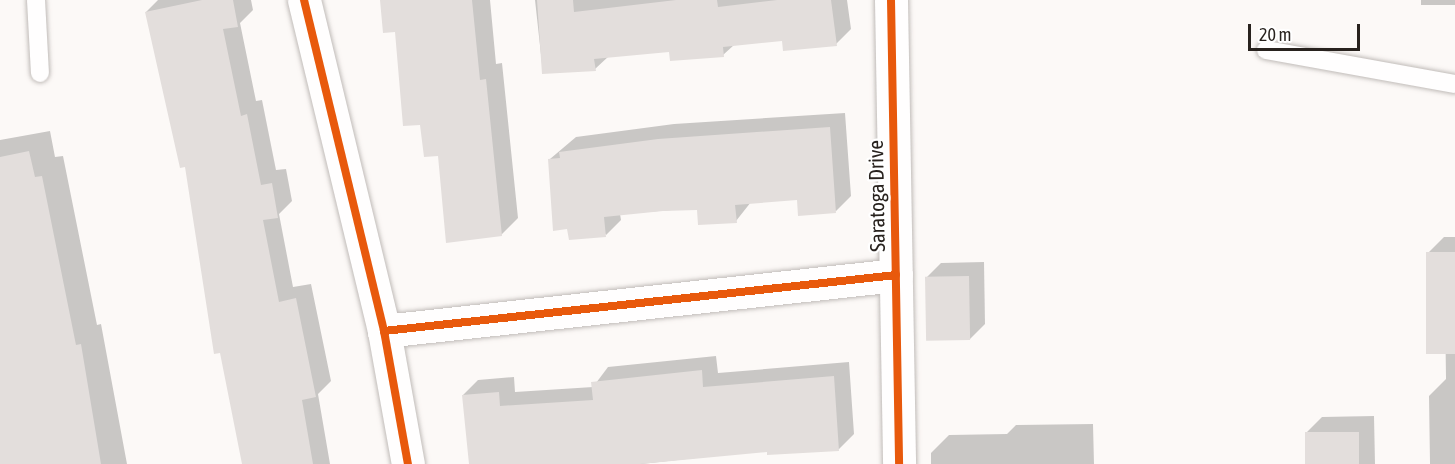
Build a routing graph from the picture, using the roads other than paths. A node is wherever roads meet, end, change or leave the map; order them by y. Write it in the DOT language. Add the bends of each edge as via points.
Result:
graph roads {
  1 [pos="36,0"];
  2 [pos="304,0"];
  3 [pos="891,0"];
  4 [pos="1266,50"];
  5 [pos="40,73"];
  6 [pos="1455,84"];
  7 [pos="896,275"];
  8 [pos="384,331"];
  9 [pos="408,464"];
  10 [pos="899,464"];
  1 -- 5 [label="lane"];
  2 -- 8 [label="street"];
  3 -- 7 [label="street, Saratoga Drive"];
  4 -- 6 [label="lane"];
  7 -- 8 [label="street"];
  7 -- 10 [label="street, Saratoga Drive"];
  8 -- 9 [label="street"];
}
